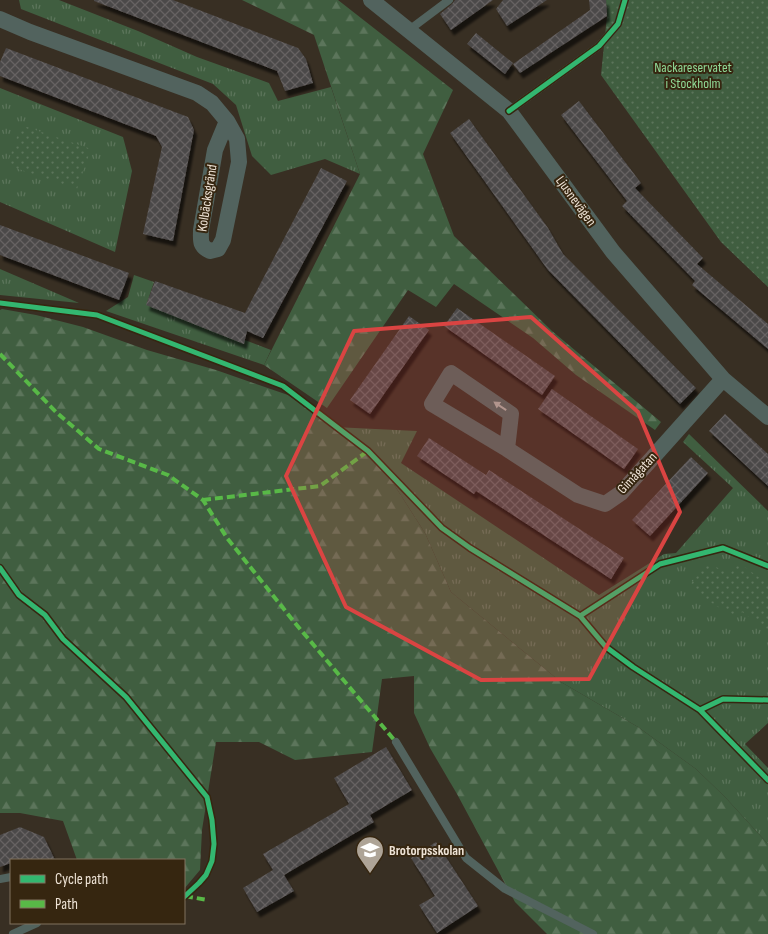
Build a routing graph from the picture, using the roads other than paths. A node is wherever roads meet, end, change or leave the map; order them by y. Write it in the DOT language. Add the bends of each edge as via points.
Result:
graph roads {
  1 [pos="449,0"];
  2 [pos="626,0"];
  3 [pos="376,1"];
  4 [pos="0,19"];
  5 [pos="409,30"];
  6 [pos="509,111"];
  7 [pos="227,121"];
  8 [pos="722,379"];
  9 [pos="768,417"];
  10 [pos="507,449"];
  11 [pos="396,742"];
  12 [pos="35,924"];
  13 [pos="12,934"];
  14 [pos="593,934"];
  1 -- 5 [label="lane"];
  2 -- 6 [label="lane" via="618,24 599,46"];
  3 -- 5 [label="street, Ljusnevägen"];
  4 -- 7 [label="street, Kolbäcksgränd" via="197,93 212,103"];
  5 -- 6 [label="street, Ljusnevägen"];
  6 -- 8 [label="street, Ljusnevägen" via="613,252"];
  7 -- 7 [label="street, Kolbäcksgränd" via="237,139 239,162 223,240 218,249 210,251 201,242 201,230 215,150"];
  8 -- 9 [label="street, Ljusnevägen"];
  8 -- 10 [label="street, Gimågatan" via="621,492 605,504 578,495"];
  10 -- 10 [label="street, Gimågatan, one-way" via="511,414 451,373 432,404"];
  11 -- 14 [label="lane" via="466,858 505,889"];
  12 -- 13 [label="lane"];
}
